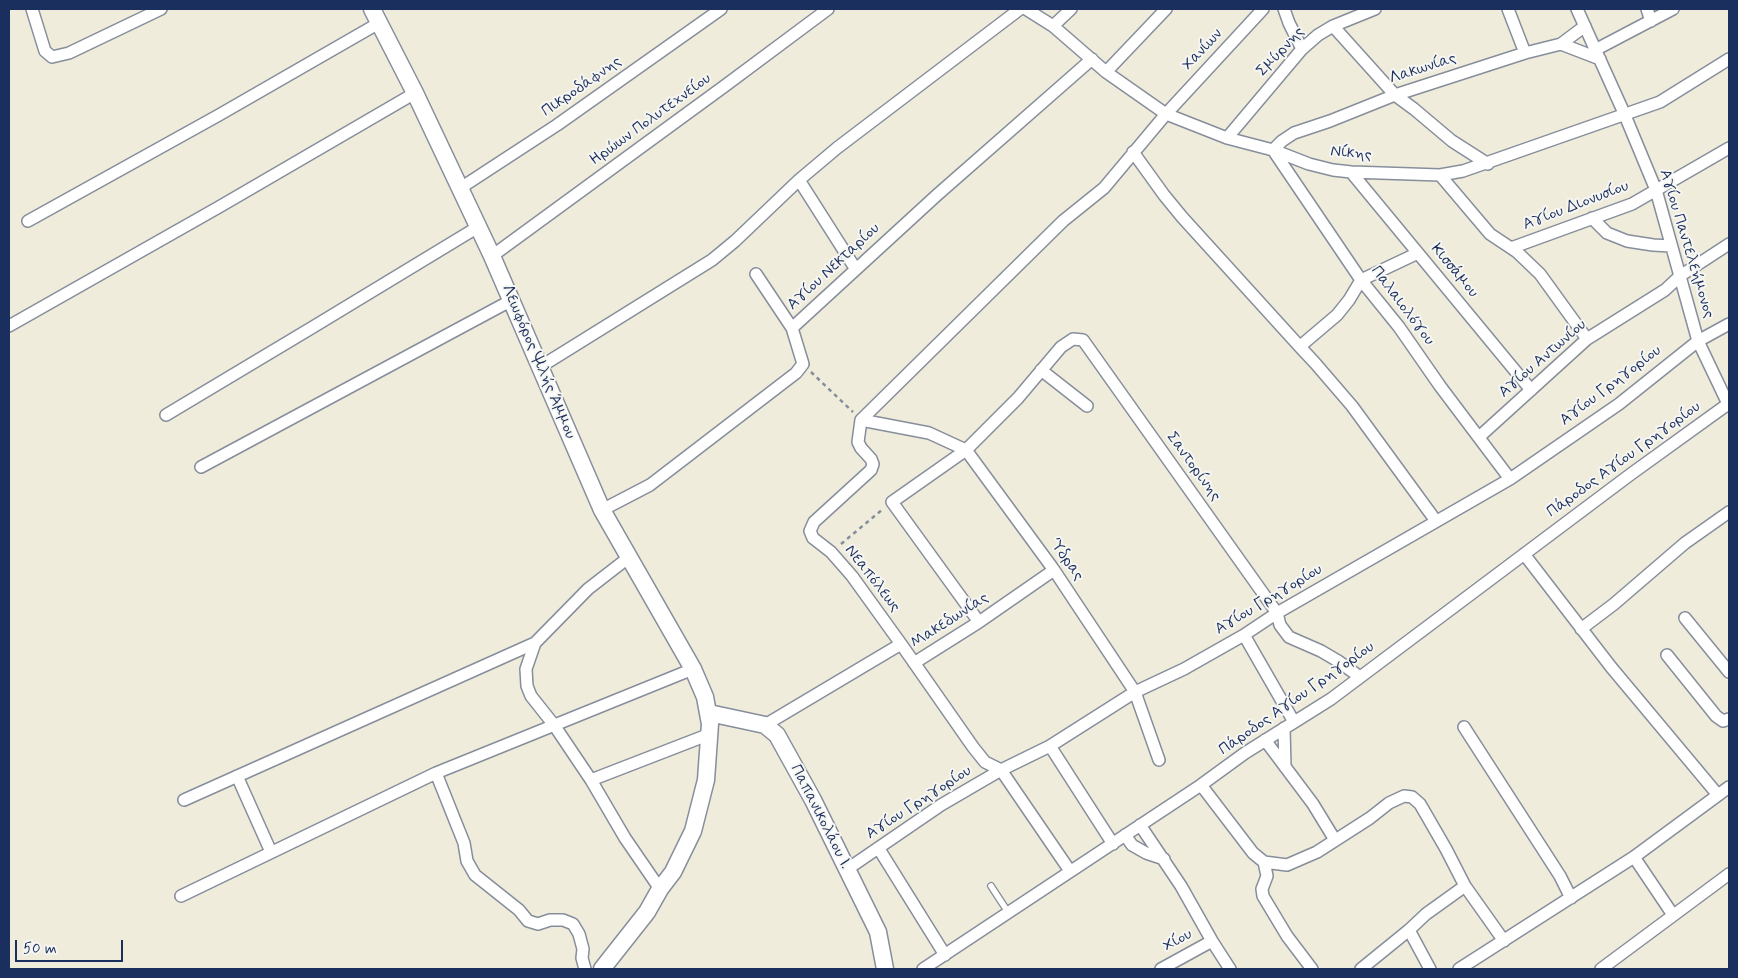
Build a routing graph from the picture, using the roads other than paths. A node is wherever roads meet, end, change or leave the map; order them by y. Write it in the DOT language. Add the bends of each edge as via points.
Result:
graph roads {
  1 [pos="32,9"];
  2 [pos="161,9"];
  3 [pos="720,9"];
  4 [pos="828,9"];
  5 [pos="1020,9"];
  6 [pos="1026,9"];
  7 [pos="1071,9"];
  8 [pos="1166,9"];
  9 [pos="1263,9"];
  10 [pos="1284,9"];
  11 [pos="1375,9"];
  12 [pos="1508,9"];
  13 [pos="1577,9"];
  14 [pos="1647,9"];
  15 [pos="1673,9"];
  16 [pos="375,16"];
  17 [pos="1652,21"];
  18 [pos="1053,26"];
  19 [pos="1333,26"];
  20 [pos="1585,26"];
  21 [pos="1561,44"];
  22 [pos="1302,49"];
  23 [pos="1525,53"];
  24 [pos="1597,54"];
  25 [pos="1729,59"];
  26 [pos="1092,60"];
  27 [pos="1106,72"];
  28 [pos="415,93"];
  29 [pos="1395,95"];
  30 [pos="1624,113"];
  31 [pos="1166,114"];
  32 [pos="1227,138"];
  33 [pos="1729,148"];
  34 [pos="1273,150"];
  35 [pos="1134,152"];
  36 [pos="1488,164"];
  37 [pos="1351,172"];
  38 [pos="1440,175"];
  39 [pos="799,180"];
  40 [pos="459,189"];
  41 [pos="1656,190"];
  42 [pos="1592,218"];
  43 [pos="28,221"];
  44 [pos="478,227"];
  45 [pos="1729,244"];
  46 [pos="1671,246"];
  47 [pos="1511,248"];
  48 [pos="1418,253"];
  49 [pos="492,256"];
  50 [pos="856,268"];
  51 [pos="756,274"];
  52 [pos="1680,276"];
  53 [pos="1361,280"];
  54 [pos="512,300"];
  55 [pos="1729,324"];
  56 [pos="9,326"];
  57 [pos="792,328"];
  58 [pos="1587,339"];
  59 [pos="1698,341"];
  60 [pos="1300,348"];
  61 [pos="540,367"];
  62 [pos="1041,370"];
  63 [pos="1531,390"];
  64 [pos="1729,405"];
  65 [pos="1087,406"];
  66 [pos="166,415"];
  67 [pos="861,420"];
  68 [pos="1479,437"];
  69 [pos="966,450"];
  70 [pos="201,467"];
  71 [pos="1510,479"];
  72 [pos="602,510"];
  73 [pos="1727,518"];
  74 [pos="1436,520"];
  75 [pos="1524,554"];
  76 [pos="628,558"];
  77 [pos="1054,570"];
  78 [pos="1277,613"];
  79 [pos="1685,618"];
  80 [pos="979,622"];
  81 [pos="1580,629"];
  82 [pos="1244,635"];
  83 [pos="535,643"];
  84 [pos="901,644"];
  85 [pos="1667,655"];
  86 [pos="914,664"];
  87 [pos="694,669"];
  88 [pos="1729,672"];
  89 [pos="1360,677"];
  90 [pos="1136,692"];
  91 [pos="709,713"];
  92 [pos="1729,719"];
  93 [pos="1294,722"];
  94 [pos="554,725"];
  95 [pos="764,725"];
  96 [pos="1464,727"];
  97 [pos="1284,728"];
  98 [pos="710,734"];
  99 [pos="1265,740"];
  100 [pos="1050,746"];
  101 [pos="1159,760"];
  102 [pos="1285,767"];
  103 [pos="1000,770"];
  104 [pos="436,773"];
  105 [pos="238,776"];
  106 [pos="591,780"];
  107 [pos="1201,785"];
  108 [pos="1729,787"];
  109 [pos="1718,795"];
  110 [pos="184,800"];
  111 [pos="1140,825"];
  112 [pos="1125,835"];
  113 [pos="1335,840"];
  114 [pos="1113,844"];
  115 [pos="879,849"];
  116 [pos="271,852"];
  117 [pos="1634,856"];
  118 [pos="1164,859"];
  119 [pos="1264,862"];
  120 [pos="846,870"];
  121 [pos="1070,871"];
  122 [pos="1729,874"];
  123 [pos="991,886"];
  124 [pos="1465,886"];
  125 [pos="660,889"];
  126 [pos="181,896"];
  127 [pos="1571,898"];
  128 [pos="1008,912"];
  129 [pos="1674,916"];
  130 [pos="1409,930"];
  131 [pos="1212,941"];
  132 [pos="1504,941"];
  133 [pos="945,955"];
  134 [pos="585,969"];
  135 [pos="602,969"];
  136 [pos="885,969"];
  137 [pos="923,969"];
  138 [pos="1160,969"];
  139 [pos="1230,969"];
  140 [pos="1312,969"];
  141 [pos="1361,969"];
  142 [pos="1430,969"];
  143 [pos="1459,969"];
  144 [pos="1600,969"];
  1 -- 2 [label="street" via="45,52 52,57"];
  3 -- 40 [label="street, Πικροδάφνης" via="557,125"];
  4 -- 49 [label="street, Ηρώων Πολυτεχνείου"];
  5 -- 39 [label="street"];
  6 -- 18 [label="street, Νίκης"];
  7 -- 18 [label="street"];
  8 -- 27 [label="street"];
  9 -- 31 [label="street, Χανίων"];
  10 -- 22 [label="street"];
  11 -- 19 [label="street, Σμύρνης"];
  12 -- 23 [label="street"];
  13 -- 20 [label="street, Αγίου Παντελεήμονος"];
  14 -- 17 [label="street"];
  15 -- 17 [label="street"];
  16 -- 28 [label="street, Λεωφόρος Ψιλής Άμμου"];
  16 -- 43 [label="street" via="211,120"];
  17 -- 24 [label="street"];
  18 -- 26 [label="street, Νίκης"];
  19 -- 22 [label="street, Σμύρνης"];
  19 -- 29 [label="street"];
  20 -- 21 [label="street, Λακωνίας"];
  20 -- 24 [label="street, Αγίου Παντελεήμονος"];
  21 -- 23 [label="street, Λακωνίας"];
  21 -- 24 [label="street"];
  22 -- 32 [label="street, Σμύρνης"];
  23 -- 29 [label="street, Λακωνίας"];
  24 -- 30 [label="street, Αγίου Παντελεήμονος"];
  25 -- 30 [label="street, Νίκης" via="1660,102"];
  26 -- 27 [label="street, Νίκης"];
  26 -- 50 [label="street, Αγίου Νεκταρίου"];
  27 -- 31 [label="street, Νίκης"];
  28 -- 40 [label="street, Λεωφόρος Ψιλής Άμμου"];
  28 -- 56 [label="street"];
  29 -- 34 [label="street, Λακωνίας" via="1294,133"];
  29 -- 36 [label="street" via="1452,141"];
  30 -- 36 [label="street, Νίκης"];
  30 -- 41 [label="street, Αγίου Παντελεήμονος"];
  31 -- 32 [label="street, Νίκης"];
  31 -- 35 [label="street, Χανίων"];
  32 -- 34 [label="street, Νίκης"];
  33 -- 41 [label="street, Αγίου Διονυσίου"];
  34 -- 37 [label="street, Νίκης" via="1309,164"];
  34 -- 53 [label="street, Παλαιολόγου"];
  35 -- 60 [label="street" via="1182,217"];
  35 -- 67 [label="street, Χανίων" via="1104,188 1062,221"];
  36 -- 38 [label="street, Νίκης"];
  37 -- 38 [label="street, Νίκης"];
  37 -- 48 [label="street, Κισσάμου"];
  38 -- 47 [label="street" via="1490,234"];
  39 -- 50 [label="street"];
  39 -- 61 [label="street" via="712,260"];
  40 -- 44 [label="street, Λεωφόρος Ψιλής Άμμου"];
  41 -- 42 [label="street, Αγίου Διονυσίου" via="1632,204"];
  41 -- 46 [label="street, Αγίου Παντελεήμονος"];
  42 -- 46 [label="street" via="1607,233 1627,241"];
  42 -- 47 [label="street, Αγίου Διονυσίου"];
  44 -- 49 [label="street, Λεωφόρος Ψιλής Άμμου"];
  44 -- 66 [label="street"];
  45 -- 52 [label="street, Αγίου Αντωνίου"];
  46 -- 52 [label="street, Αγίου Παντελεήμονος"];
  47 -- 58 [label="street" via="1540,274"];
  48 -- 53 [label="street"];
  48 -- 63 [label="street, Κισσάμου"];
  49 -- 54 [label="street, Λεωφόρος Ψιλής Άμμου"];
  50 -- 57 [label="street, Αγίου Νεκταρίου"];
  51 -- 57 [label="street"];
  52 -- 58 [label="street, Αγίου Αντωνίου" via="1664,290"];
  52 -- 59 [label="street, Αγίου Παντελεήμονος"];
  53 -- 60 [label="street" via="1337,315"];
  53 -- 68 [label="street, Παλαιολόγου"];
  54 -- 61 [label="street, Λεωφόρος Ψιλής Άμμου"];
  54 -- 70 [label="street"];
  55 -- 59 [label="street, Αγίου Γρηγορίου"];
  57 -- 72 [label="street, Αγίου Νεκταρίου" via="803,364 790,379 650,485"];
  58 -- 63 [label="street, Αγίου Αντωνίου"];
  59 -- 64 [label="street, Αγίου Παντελεήμονος"];
  59 -- 71 [label="street, Αγίου Γρηγορίου" via="1619,404"];
  60 -- 74 [label="street" via="1352,406"];
  61 -- 72 [label="street, Λεωφόρος Ψιλής Άμμου"];
  62 -- 65 [label="street"];
  62 -- 69 [label="street"];
  62 -- 78 [label="street, Σαντορίνης" via="1061,347 1073,339 1083,340"];
  63 -- 68 [label="street, Αγίου Αντωνίου"];
  64 -- 75 [label="street, Πάροδος Αγίου Γρηγορίου"];
  67 -- 69 [label="street" via="929,433"];
  67 -- 84 [label="street, Νεαπόλεως" via="858,442 871,459 872,470 814,522 810,531 813,538 831,552 852,576"];
  68 -- 71 [label="street, Παλαιολόγου"];
  69 -- 77 [label="street, Ύδρας"];
  69 -- 80 [label="street" via="892,502"];
  71 -- 74 [label="street, Αγίου Γρηγορίου"];
  72 -- 76 [label="street, Λεωφόρος Ψιλής Άμμου"];
  73 -- 81 [label="street" via="1685,543"];
  74 -- 78 [label="street, Αγίου Γρηγορίου"];
  75 -- 81 [label="street"];
  75 -- 89 [label="street, Πάροδος Αγίου Γρηγορίου"];
  76 -- 83 [label="street" via="588,589"];
  76 -- 87 [label="street, Λεωφόρος Ψιλής Άμμου"];
  77 -- 80 [label="street, Μακεδωνίας"];
  77 -- 90 [label="street, Ύδρας"];
  78 -- 82 [label="street, Αγίου Γρηγορίου"];
  78 -- 89 [label="street, Σαντορίνης" via="1280,625 1289,636 1321,651"];
  79 -- 88 [label="street"];
  80 -- 86 [label="street, Μακεδωνίας"];
  81 -- 109 [label="street"];
  82 -- 90 [label="street, Αγίου Γρηγορίου"];
  82 -- 93 [label="street"];
  83 -- 94 [label="street" via="526,669 526,686"];
  83 -- 105 [label="street"];
  84 -- 86 [label="street, Μακεδωνίας"];
  84 -- 95 [label="street, Μακεδωνίας"];
  85 -- 92 [label="street" via="1716,716 1722,721"];
  86 -- 103 [label="street" via="985,762"];
  87 -- 91 [label="street, Λεωφόρος Ψιλής Άμμου"];
  87 -- 94 [label="street"];
  89 -- 93 [label="street, Πάροδος Αγίου Γρηγορίου"];
  90 -- 100 [label="street, Αγίου Γρηγορίου"];
  90 -- 101 [label="street, Ύδρας"];
  91 -- 95 [label="street"];
  91 -- 98 [label="street, Λεωφόρος Ψιλής Άμμου"];
  93 -- 97 [label="street, Πάροδος Αγίου Γρηγορίου"];
  94 -- 104 [label="street"];
  94 -- 106 [label="street"];
  95 -- 120 [label="street, Παπανικολάου Ι." via="777,734"];
  96 -- 127 [label="street"];
  97 -- 99 [label="street, Πάροδος Αγίου Γρηγορίου"];
  97 -- 102 [label="street"];
  98 -- 106 [label="street"];
  98 -- 125 [label="street, Λεωφόρος Ψιλής Άμμου" via="706,780 693,831 673,872"];
  99 -- 102 [label="street"];
  99 -- 107 [label="street, Πάροδος Αγίου Γρηγορίου"];
  100 -- 103 [label="street, Αγίου Γρηγορίου"];
  100 -- 114 [label="street"];
  102 -- 113 [label="street"];
  103 -- 115 [label="street, Αγίου Γρηγορίου"];
  103 -- 121 [label="street"];
  104 -- 116 [label="street"];
  104 -- 134 [label="street" via="475,875 528,921 538,924 563,920 573,924 580,934"];
  105 -- 110 [label="street"];
  105 -- 116 [label="street"];
  106 -- 125 [label="street"];
  107 -- 111 [label="street, Πάροδος Αγίου Γρηγορίου"];
  107 -- 119 [label="street" via="1241,838"];
  108 -- 109 [label="street"];
  109 -- 117 [label="street"];
  111 -- 112 [label="street, Πάροδος Αγίου Γρηγορίου"];
  111 -- 118 [label="street"];
  112 -- 114 [label="street, Πάροδος Αγίου Γρηγορίου"];
  112 -- 118 [label="street" via="1132,845"];
  113 -- 119 [label="street" via="1287,865"];
  113 -- 124 [label="street" via="1389,803 1404,796 1412,797 1420,804"];
  114 -- 121 [label="street, Πάροδος Αγίου Γρηγορίου"];
  115 -- 120 [label="street, Αγίου Γρηγορίου"];
  115 -- 133 [label="street"];
  116 -- 126 [label="street"];
  117 -- 127 [label="street"];
  117 -- 129 [label="street"];
  118 -- 131 [label="street"];
  119 -- 140 [label="street" via="1263,896"];
  120 -- 136 [label="street, Παπανικολάου Ι." via="878,932"];
  121 -- 128 [label="street, Πάροδος Αγίου Γρηγορίου"];
  122 -- 129 [label="street"];
  123 -- 128 [label="lane"];
  124 -- 130 [label="street"];
  124 -- 132 [label="street"];
  125 -- 135 [label="street, Λεωφόρος Ψιλής Άμμου" via="647,912"];
  127 -- 132 [label="street"];
  128 -- 133 [label="street, Πάροδος Αγίου Γρηγορίου"];
  129 -- 144 [label="street"];
  130 -- 141 [label="street"];
  130 -- 142 [label="street"];
  131 -- 138 [label="street, Χίου"];
  131 -- 139 [label="street"];
  132 -- 143 [label="street"];
  133 -- 137 [label="street, Πάροδος Αγίου Γρηγορίου"];
}
